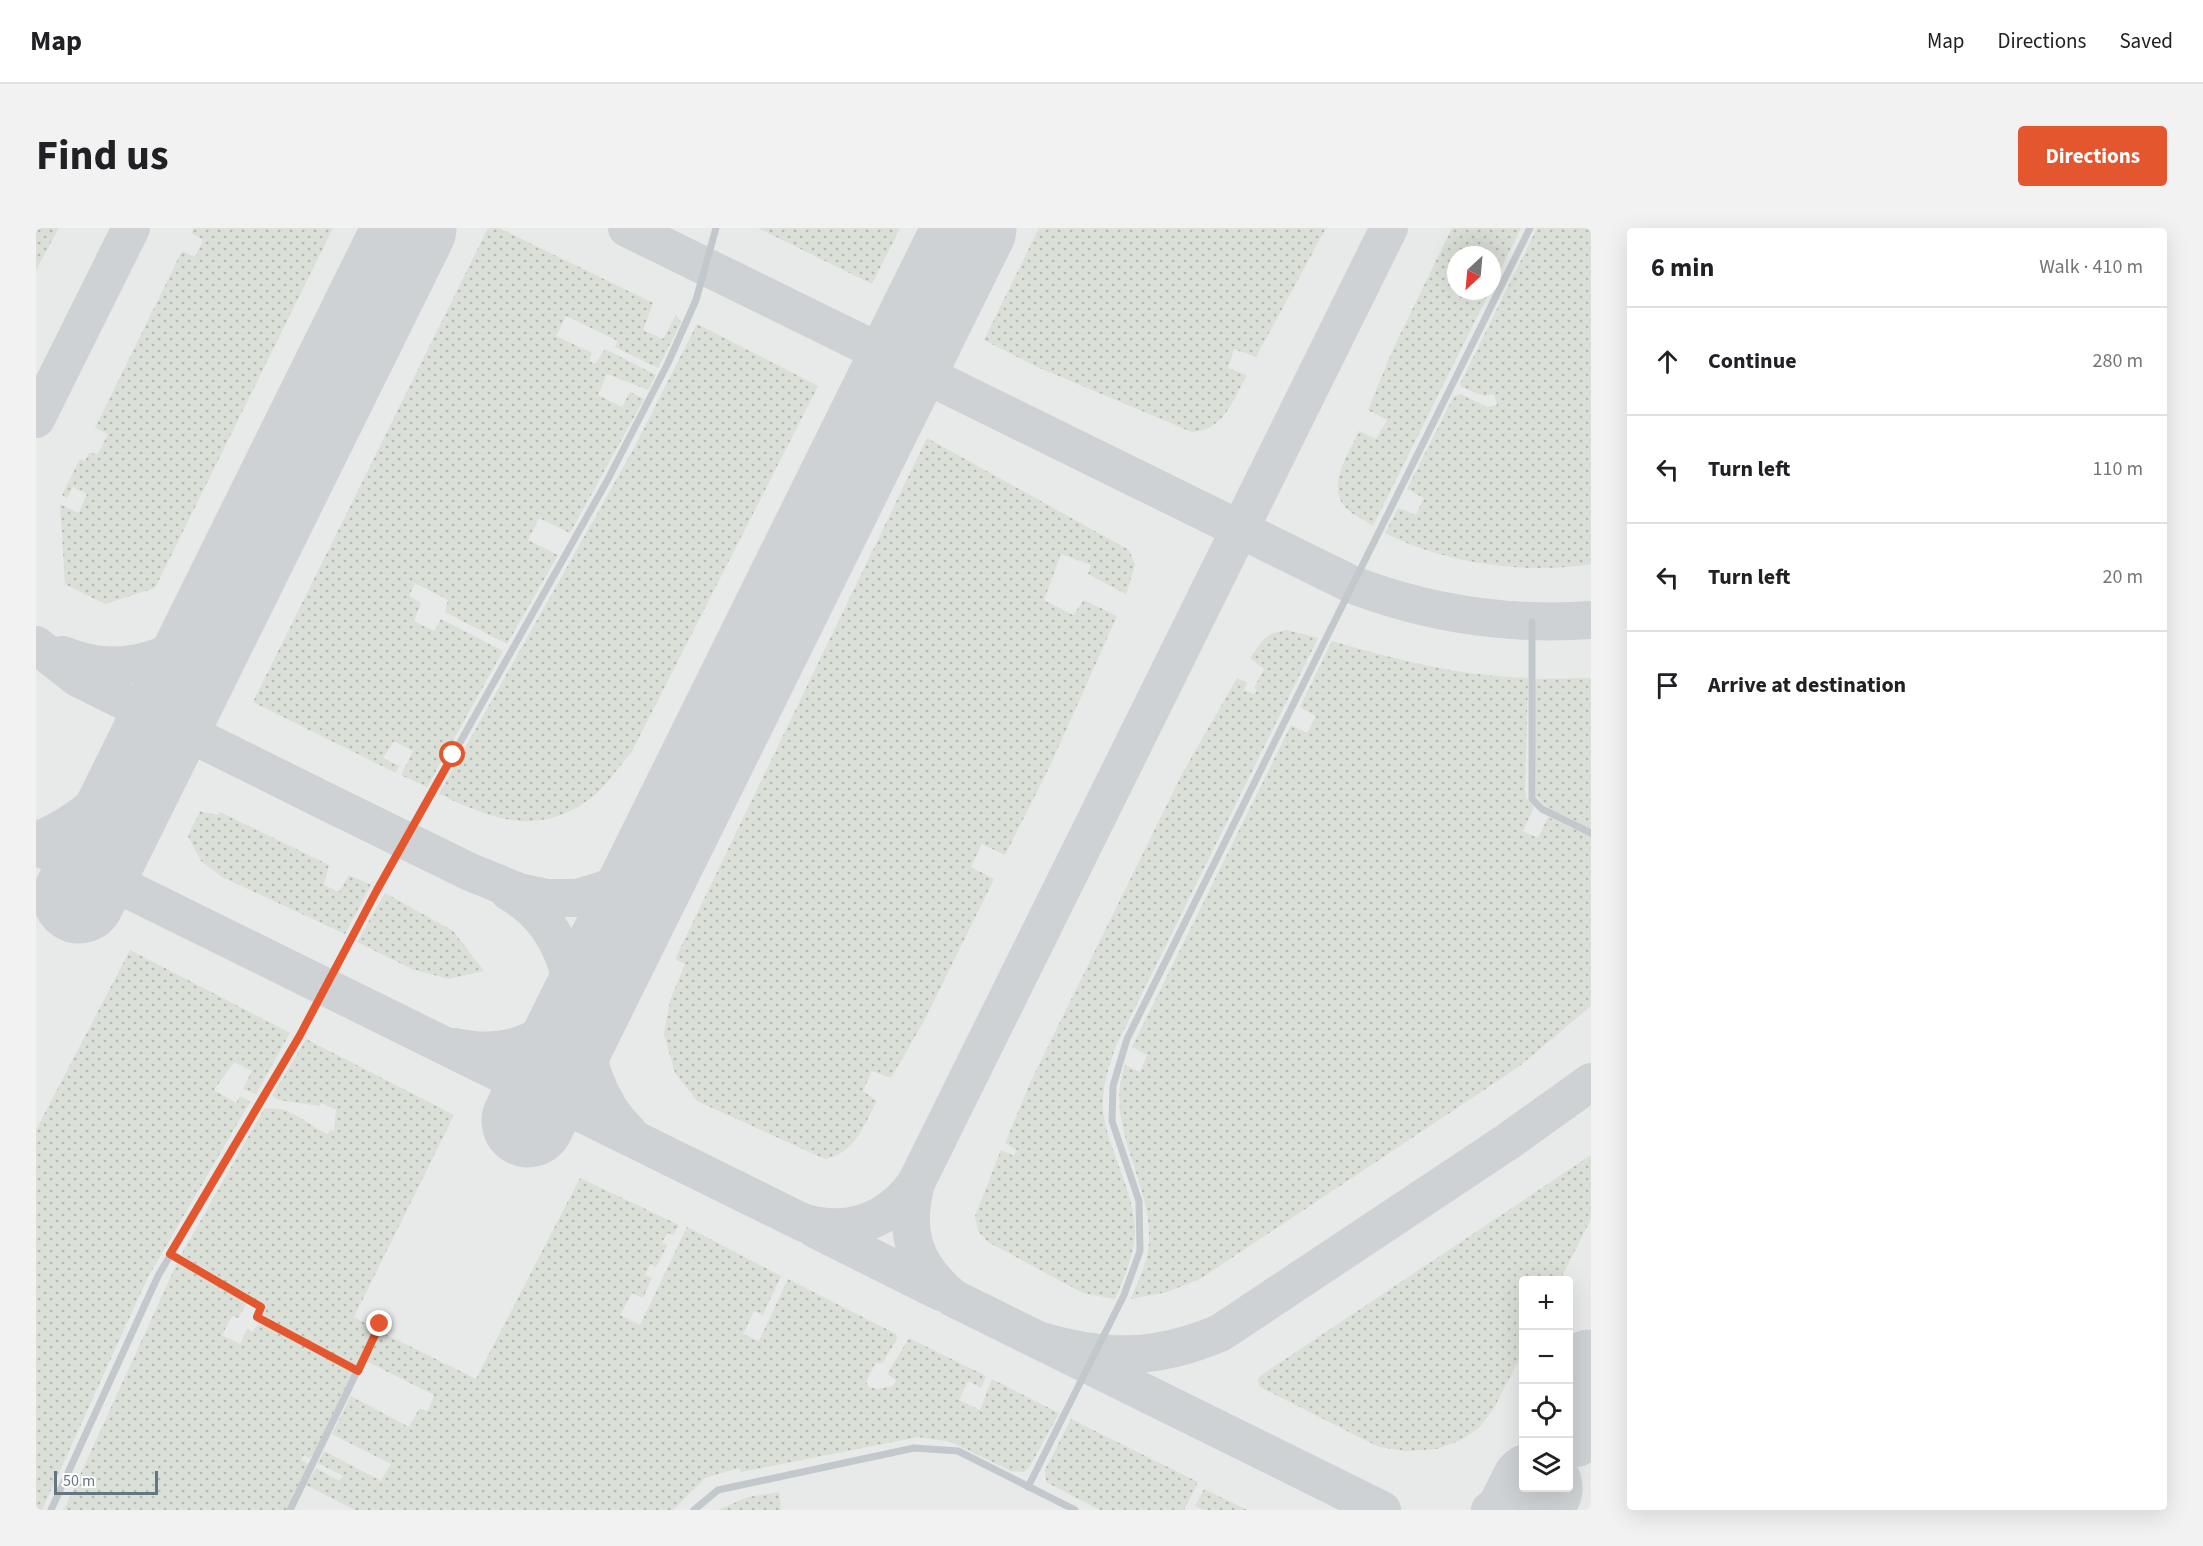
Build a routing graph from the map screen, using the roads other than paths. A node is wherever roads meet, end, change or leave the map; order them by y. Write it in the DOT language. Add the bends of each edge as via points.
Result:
graph roads {
  1 [pos="716,228"];
  2 [pos="1530,228"];
  3 [pos="1532,622"];
  4 [pos="1591,833"];
  5 [pos="170,1254"];
  6 [pos="380,1324"];
  7 [pos="358,1371"];
  8 [pos="1028,1486"];
  9 [pos="51,1510"];
  10 [pos="290,1510"];
  11 [pos="694,1510"];
  12 [pos="1075,1510"];
  1 -- 5 [label="lane" via="696,300 607,481 377,890 299,1037"];
  2 -- 8 [label="lane" via="1127,1039 1113,1086 1112,1121 1139,1201 1140,1251 1124,1295"];
  3 -- 4 [label="lane" via="1532,799 1542,809"];
  5 -- 7 [label="lane" via="261,1307 257,1317"];
  5 -- 9 [label="lane"];
  6 -- 7 [label="lane"];
  7 -- 10 [label="lane"];
  8 -- 11 [label="lane" via="958,1451 914,1448 718,1490"];
  8 -- 12 [label="lane"];
}
